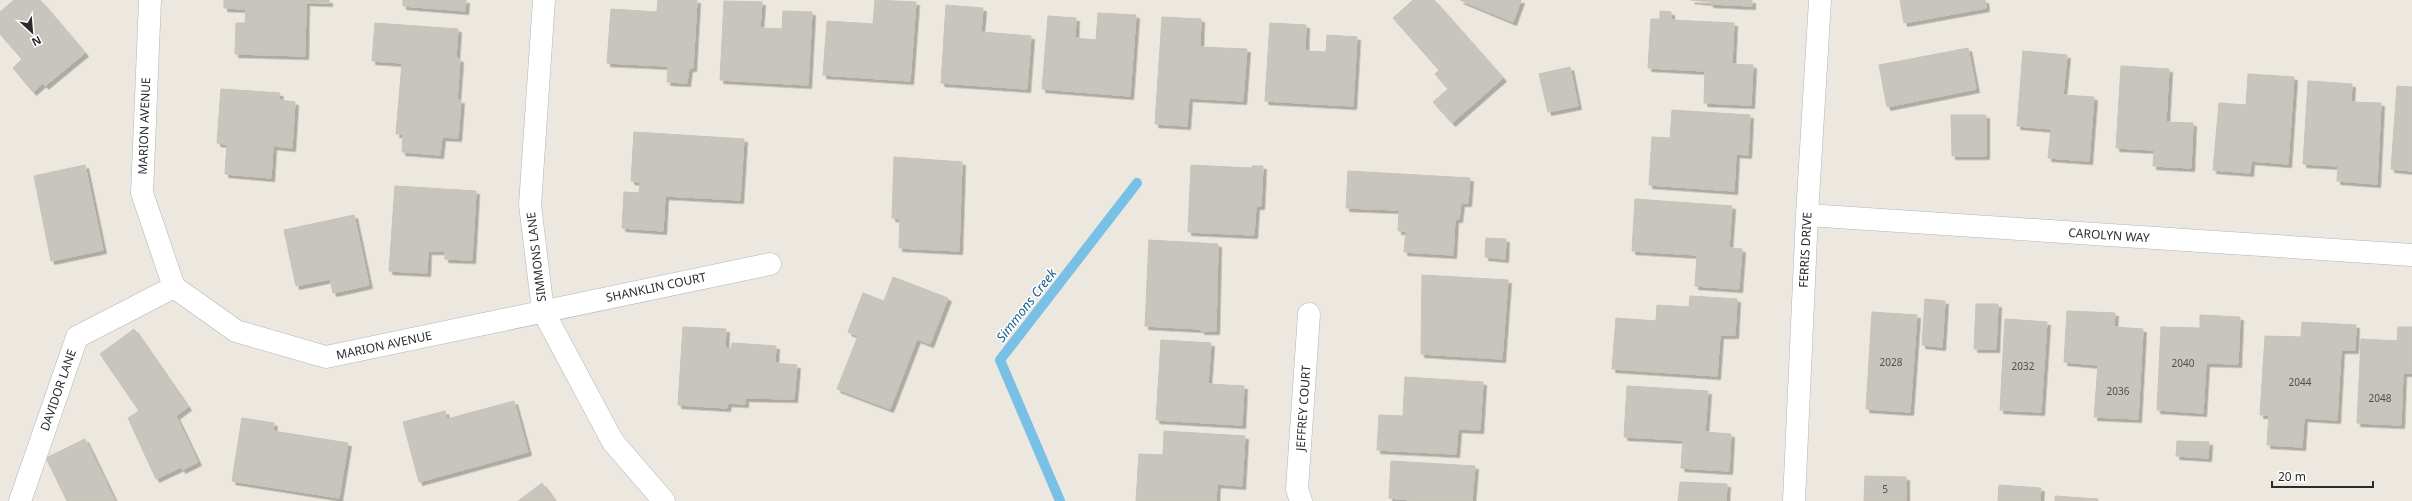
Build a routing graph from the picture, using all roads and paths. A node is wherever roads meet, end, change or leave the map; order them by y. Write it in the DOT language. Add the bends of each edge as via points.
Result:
graph roads {
  1 [pos="150,0"];
  2 [pos="544,0"];
  3 [pos="1820,0"];
  4 [pos="1807,215"];
  5 [pos="2412,255"];
  6 [pos="770,264"];
  7 [pos="174,287"];
  8 [pos="542,311"];
  9 [pos="1309,314"];
  10 [pos="20,501"];
  11 [pos="664,501"];
  12 [pos="1301,501"];
  13 [pos="1794,501"];
  1 -- 7 [label="street, MARION AVENUE" via="142,193"];
  2 -- 8 [label="street, SIMMONS LANE" via="530,205"];
  3 -- 4 [label="street, FERRIS DRIVE"];
  4 -- 5 [label="street, CAROLYN WAY"];
  4 -- 13 [label="street, FERRIS DRIVE"];
  6 -- 8 [label="street, SHANKLIN COURT"];
  7 -- 8 [label="street, MARION AVENUE" via="236,331 326,357"];
  7 -- 10 [label="street, DAVIDOR LANE" via="76,337"];
  8 -- 11 [label="street, SIMMONS LANE" via="613,442"];
  9 -- 12 [label="street, JEFFREY COURT" via="1297,489"];
}
